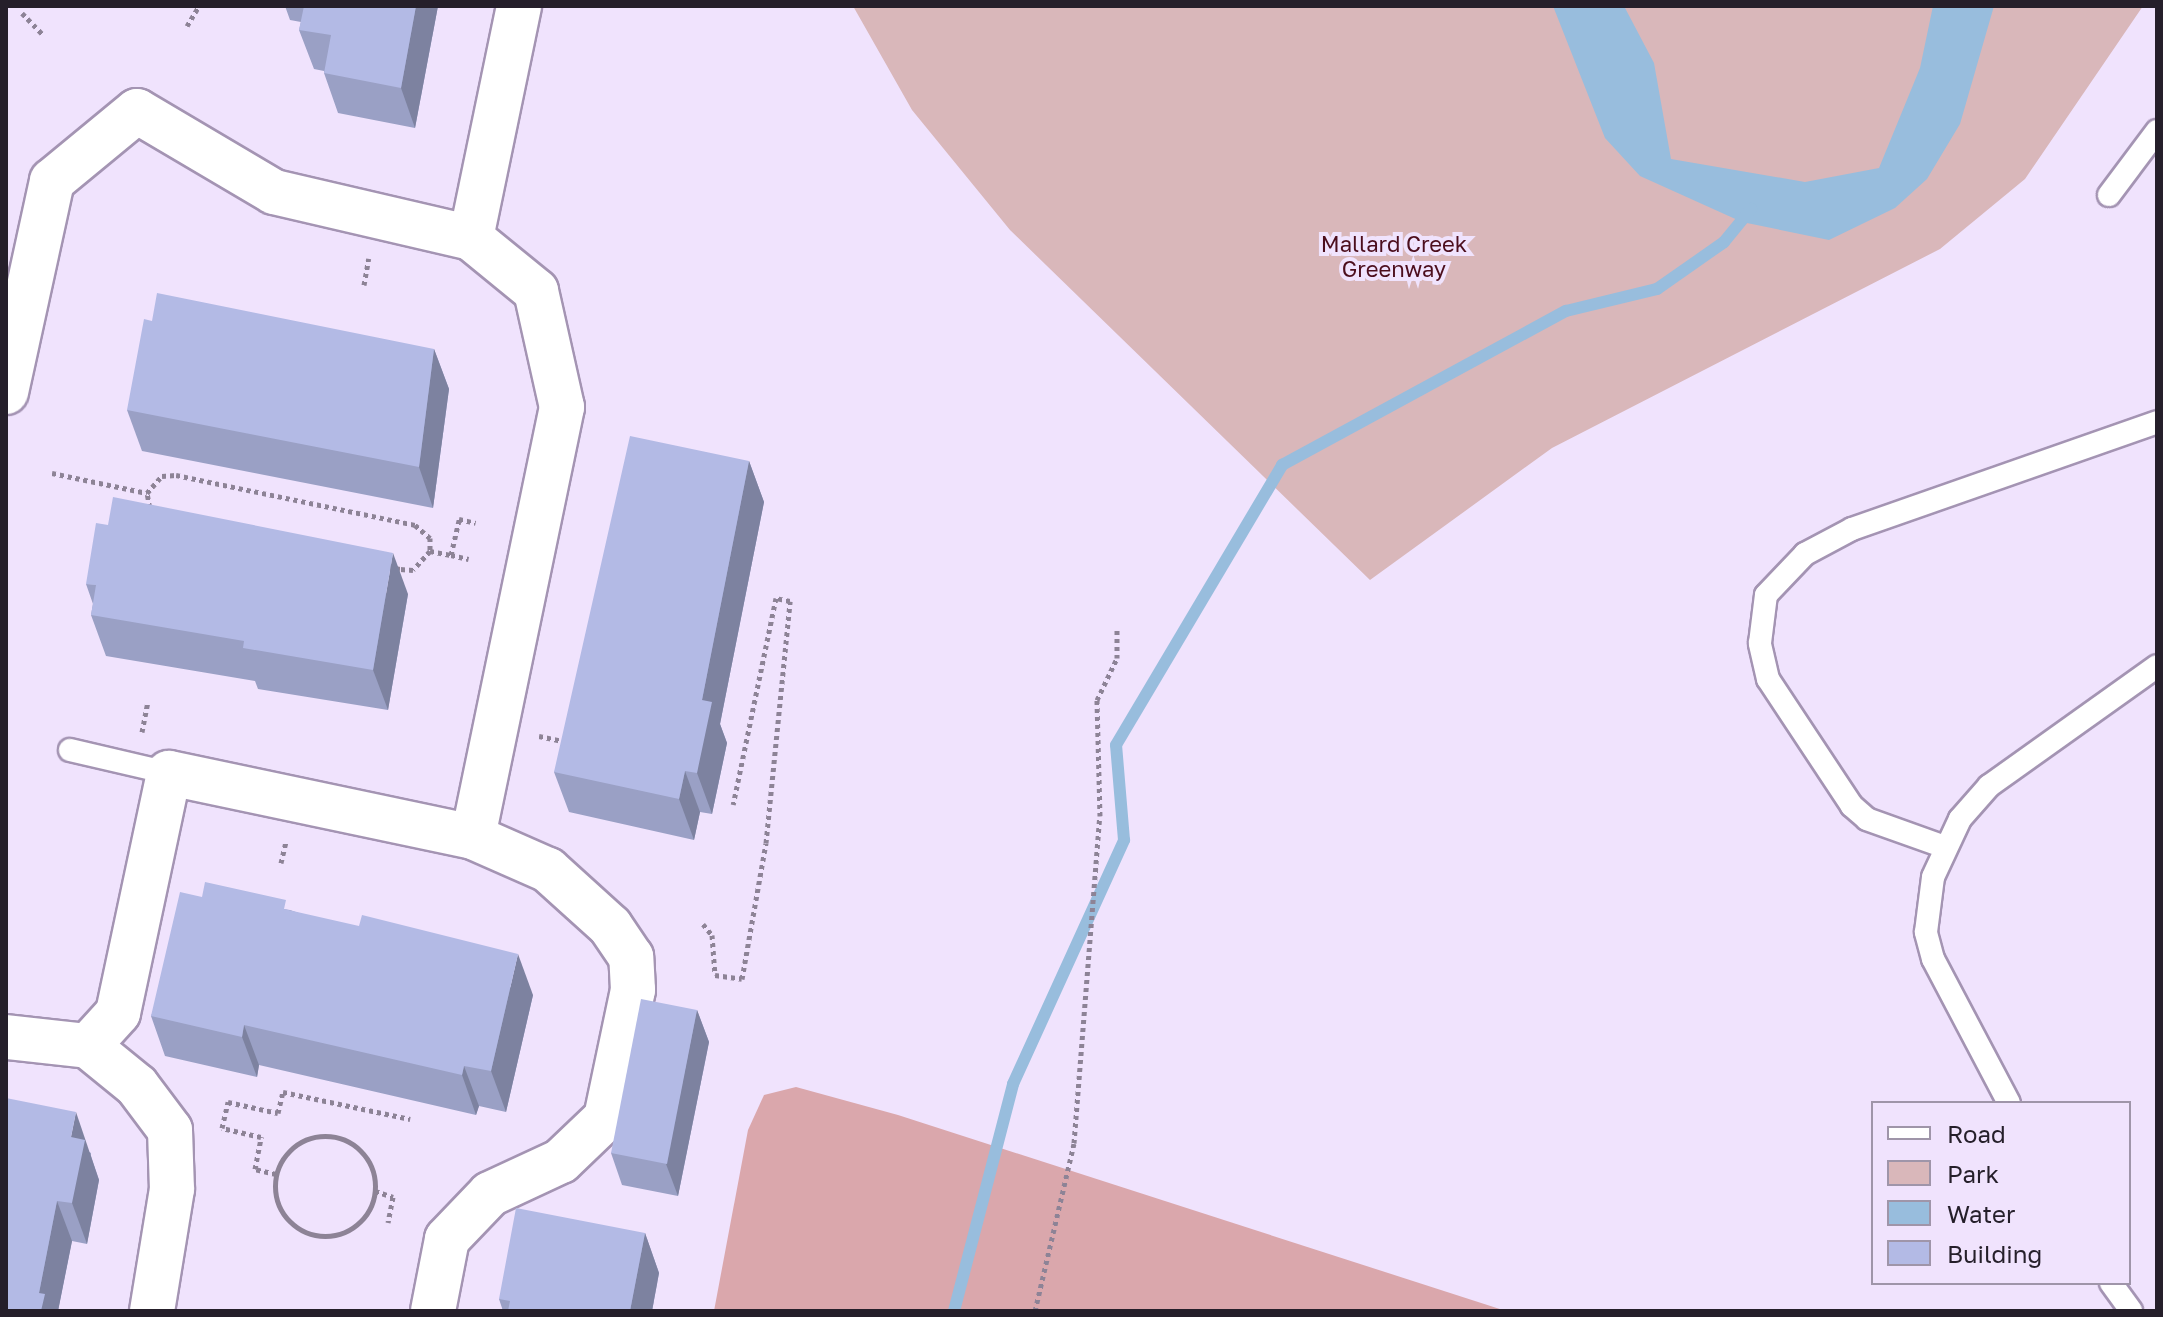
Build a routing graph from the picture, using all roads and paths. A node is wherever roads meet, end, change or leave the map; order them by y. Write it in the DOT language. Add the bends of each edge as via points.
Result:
graph roads {
  1 [pos="199,6"];
  2 [pos="519,6"];
  3 [pos="22,13"];
  4 [pos="187,26"];
  5 [pos="43,35"];
  6 [pos="2157,131"];
  7 [pos="2109,195"];
  8 [pos="471,238"];
  9 [pos="6,392"];
  10 [pos="2157,422"];
  11 [pos="52,473"];
  12 [pos="147,493"];
  13 [pos="476,523"];
  14 [pos="430,551"];
  15 [pos="451,555"];
  16 [pos="469,559"];
  17 [pos="1117,628"];
  18 [pos="2157,666"];
  19 [pos="70,750"];
  20 [pos="169,773"];
  21 [pos="733,805"];
  22 [pos="473,837"];
  23 [pos="1945,847"];
  24 [pos="703,924"];
  25 [pos="6,1037"];
  26 [pos="88,1046"];
  27 [pos="2008,1101"];
  28 [pos="410,1119"];
  29 [pos="276,1174"];
  30 [pos="375,1191"];
  31 [pos="388,1223"];
  32 [pos="2112,1285"];
  33 [pos="152,1311"];
  34 [pos="433,1311"];
  35 [pos="1035,1311"];
  36 [pos="2131,1311"];
  1 -- 4 [label="path"];
  2 -- 8 [label="street"];
  3 -- 5 [label="path"];
  6 -- 7 [label="lane"];
  8 -- 9 [label="street" via="274,192 137,111 52,181"];
  8 -- 22 [label="street" via="536,291 562,407"];
  10 -- 23 [label="lane" via="1852,529 1805,554 1766,595 1760,643 1768,679 1852,806 1867,819"];
  11 -- 12 [label="path"];
  12 -- 14 [label="path" via="162,476 191,478 415,525 430,538"];
  12 -- 14 [label="path" via="151,515 160,520 413,570"];
  13 -- 15 [label="path" via="459,519"];
  14 -- 15 [label="path"];
  15 -- 16 [label="path"];
  17 -- 35 [label="path" via="1117,658 1097,700 1100,816 1074,1143"];
  18 -- 23 [label="lane" via="1989,786"];
  19 -- 20 [label="lane"];
  20 -- 22 [label="street"];
  20 -- 26 [label="street" via="118,1013"];
  21 -- 24 [label="path" via="776,598 790,601 766,843 742,979 715,975 712,935"];
  22 -- 34 [label="street" via="548,870 610,926 631,957 633,990 606,1118 561,1161 490,1194 447,1239"];
  23 -- 27 [label="lane" via="1926,932"];
  25 -- 26 [label="street"];
  26 -- 33 [label="street" via="137,1086 170,1130 172,1189"];
  28 -- 29 [label="path" via="283,1092 278,1113 228,1102 222,1128 261,1137 255,1169"];
  29 -- 30 [label="path" via="301,1141 335,1135 363,1151"];
  29 -- 30 [label="path" via="284,1216 312,1235 358,1224"];
  30 -- 31 [label="path" via="393,1197"];
  32 -- 36 [label="lane"];
}
